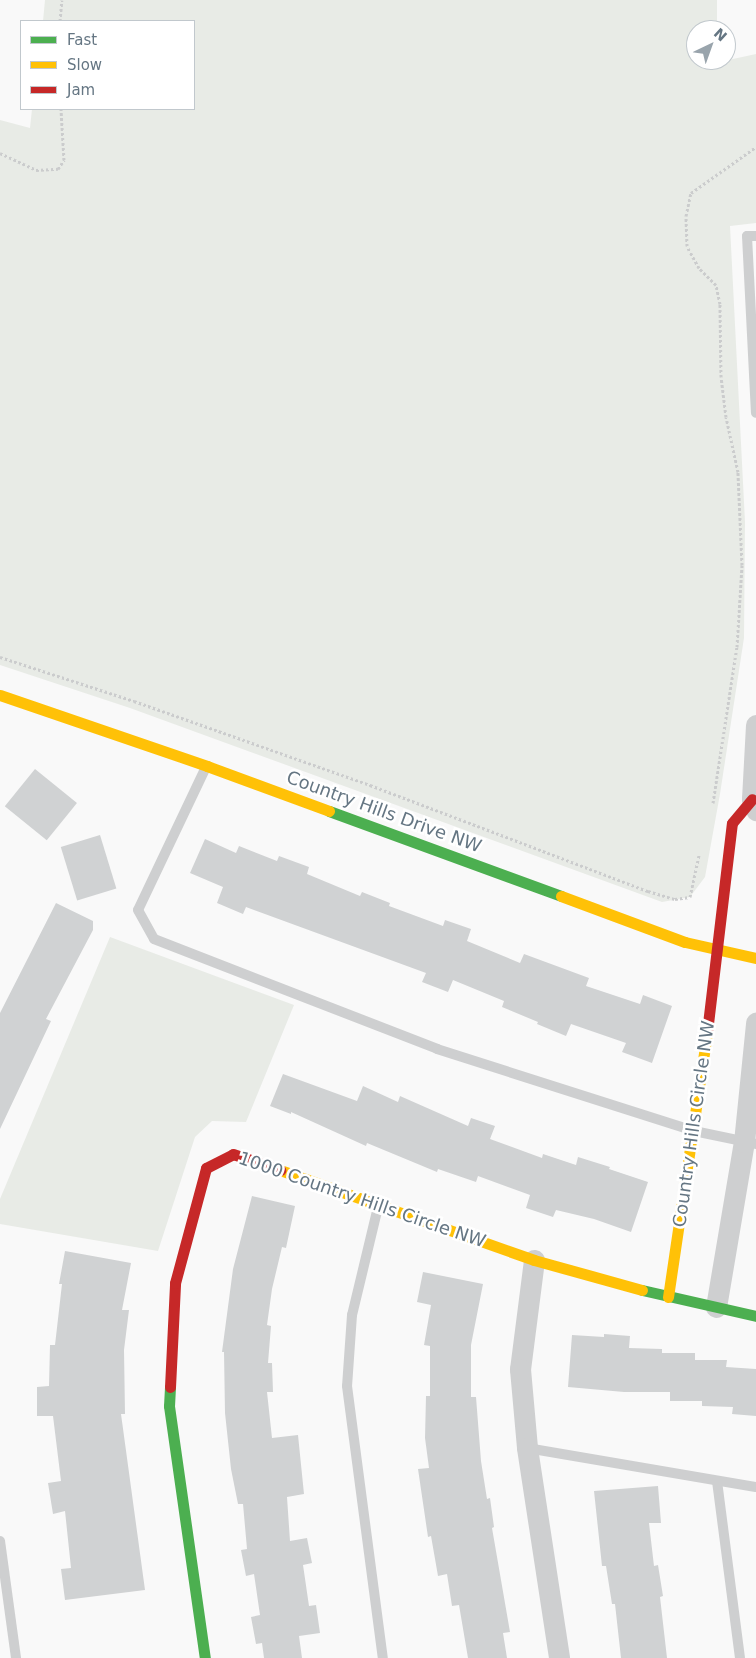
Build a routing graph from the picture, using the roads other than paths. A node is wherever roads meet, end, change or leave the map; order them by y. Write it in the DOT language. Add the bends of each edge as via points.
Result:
graph roads {
  1 [pos="756,236"];
  2 [pos="756,413"];
  3 [pos="0,695"];
  4 [pos="756,725"];
  5 [pos="207,766"];
  6 [pos="755,766"];
  7 [pos="754,804"];
  8 [pos="717,951"];
  9 [pos="756,958"];
  10 [pos="756,1023"];
  11 [pos="694,1131"];
  12 [pos="750,1143"];
  13 [pos="378,1205"];
  14 [pos="534,1260"];
  15 [pos="668,1297"];
  16 [pos="716,1307"];
  17 [pos="756,1316"];
  18 [pos="527,1448"];
  19 [pos="717,1481"];
  20 [pos="756,1487"];
  21 [pos="0,1540"];
  22 [pos="16,1658"];
  23 [pos="205,1658"];
  24 [pos="383,1658"];
  25 [pos="559,1658"];
  26 [pos="740,1658"];
  1 -- 2 [label="lane" via="747,236"];
  3 -- 5 [label="street, Country Hills Drive NW"];
  4 -- 6 [label="street"];
  5 -- 8 [label="street, Country Hills Drive NW"];
  5 -- 11 [label="lane" via="138,910 154,939 437,1049"];
  6 -- 7 [label="street"];
  7 -- 8 [label="street, Country Hills Circle NW" via="732,823"];
  8 -- 9 [label="street, Country Hills Drive NW"];
  8 -- 11 [label="street, Country Hills Circle NW"];
  10 -- 12 [label="street"];
  11 -- 12 [label="lane"];
  11 -- 15 [label="street, Country Hills Circle NW"];
  12 -- 16 [label="street"];
  13 -- 14 [label="street, 1000 Country Hills Circle NW"];
  13 -- 23 [label="street, 1000 Country Hills Circle NW" via="233,1154 206,1168 176,1283 169,1406"];
  13 -- 24 [label="lane" via="352,1315 347,1386"];
  14 -- 15 [label="street, 1000 Country Hills Circle NW"];
  14 -- 18 [label="street" via="520,1369"];
  15 -- 16 [label="street, 1000 Country Hills Circle NW"];
  16 -- 17 [label="street, 1000 Country Hills Circle NW"];
  18 -- 19 [label="lane"];
  18 -- 25 [label="street"];
  19 -- 20 [label="lane"];
  19 -- 26 [label="lane"];
  21 -- 22 [label="lane"];
}
